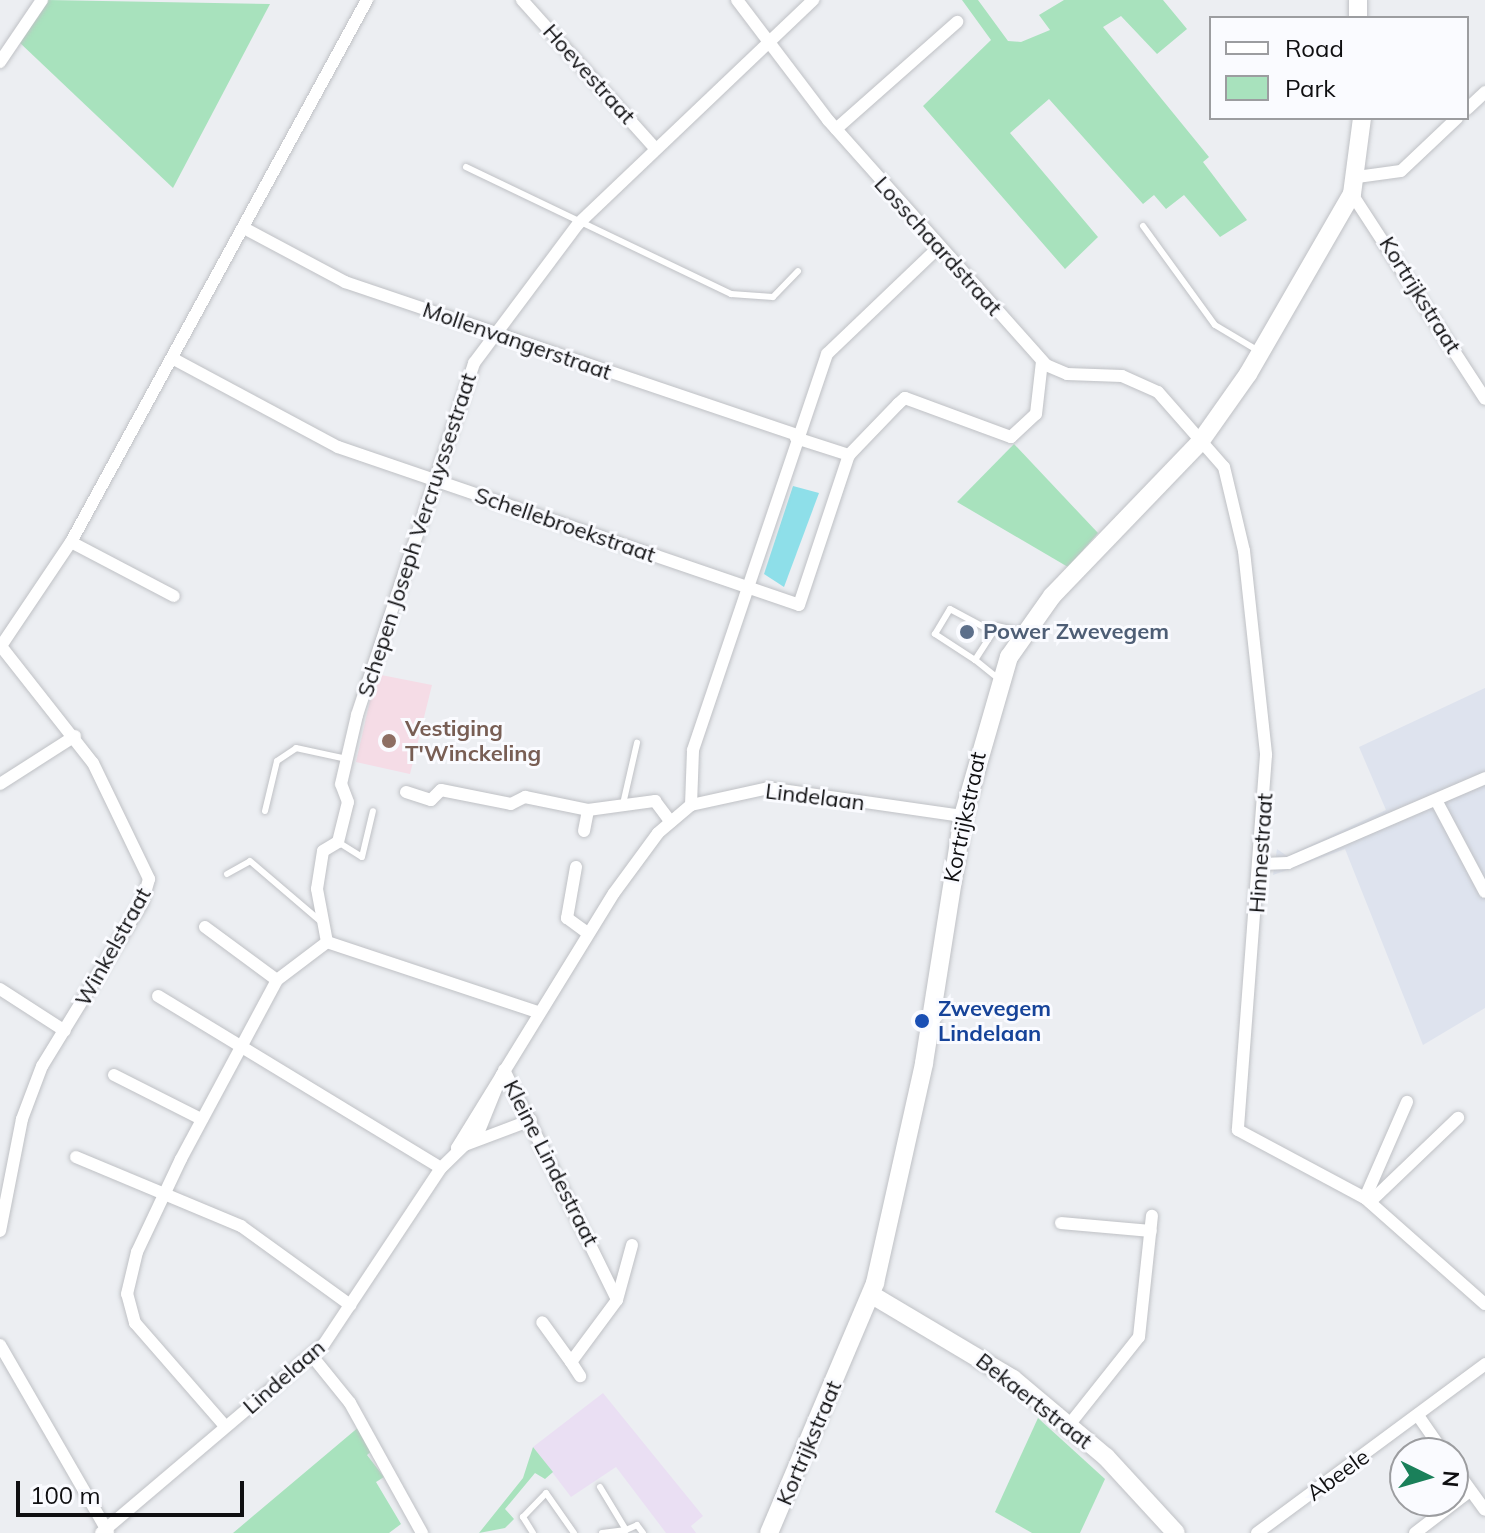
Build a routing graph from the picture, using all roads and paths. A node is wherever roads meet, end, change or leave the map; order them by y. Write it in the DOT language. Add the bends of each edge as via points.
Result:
graph roads {
  1 [pos="42,0"];
  2 [pos="367,0"];
  3 [pos="522,0"];
  4 [pos="737,0"];
  5 [pos="813,0"];
  6 [pos="957,22"];
  7 [pos="771,39"];
  8 [pos="0,62"];
  9 [pos="1485,92"];
  10 [pos="1469,107"];
  11 [pos="1362,120"];
  12 [pos="1455,120"];
  13 [pos="836,129"];
  14 [pos="655,148"];
  15 [pos="466,167"];
  16 [pos="1355,185"];
  17 [pos="578,224"];
  18 [pos="1143,226"];
  19 [pos="244,228"];
  20 [pos="938,248"];
  21 [pos="798,271"];
  22 [pos="492,332"];
  23 [pos="1261,352"];
  24 [pos="172,358"];
  25 [pos="1042,361"];
  26 [pos="1485,399"];
  27 [pos="797,437"];
  28 [pos="1200,442"];
  29 [pos="849,455"];
  30 [pos="432,478"];
  31 [pos="71,542"];
  32 [pos="743,587"];
  33 [pos="174,596"];
  34 [pos="991,631"];
  35 [pos="1022,632"];
  36 [pos="0,646"];
  37 [pos="975,660"];
  38 [pos="1000,680"];
  39 [pos="75,736"];
  40 [pos="637,743"];
  41 [pos="347,759"];
  42 [pos="1485,778"];
  43 [pos="0,784"];
  44 [pos="406,792"];
  45 [pos="1436,800"];
  46 [pos="623,804"];
  47 [pos="691,805"];
  48 [pos="588,810"];
  49 [pos="265,811"];
  50 [pos="373,811"];
  51 [pos="963,816"];
  52 [pos="671,822"];
  53 [pos="584,831"];
  54 [pos="338,842"];
  55 [pos="1262,864"];
  56 [pos="576,867"];
  57 [pos="227,874"];
  58 [pos="1485,892"];
  59 [pos="319,920"];
  60 [pos="205,927"];
  61 [pos="588,933"];
  62 [pos="327,942"];
  63 [pos="277,980"];
  64 [pos="0,989"];
  65 [pos="158,996"];
  66 [pos="537,1012"];
  67 [pos="65,1031"];
  68 [pos="240,1044"];
  69 [pos="503,1068"];
  70 [pos="114,1075"];
  71 [pos="1407,1102"];
  72 [pos="1458,1118"];
  73 [pos="201,1119"];
  74 [pos="531,1120"];
  75 [pos="457,1148"];
  76 [pos="76,1157"];
  77 [pos="441,1168"];
  78 [pos="164,1193"];
  79 [pos="1368,1200"];
  80 [pos="1152,1216"];
  81 [pos="1061,1223"];
  82 [pos="0,1228"];
  83 [pos="1151,1231"];
  84 [pos="632,1245"];
  85 [pos="600,1259"];
  86 [pos="627,1264"];
  87 [pos="872,1295"];
  88 [pos="617,1300"];
  89 [pos="1485,1304"];
  90 [pos="350,1305"];
  91 [pos="542,1322"];
  92 [pos="0,1345"];
  93 [pos="312,1356"];
  94 [pos="571,1362"];
  95 [pos="1485,1364"];
  96 [pos="580,1376"];
  97 [pos="1419,1417"];
  98 [pos="1069,1425"];
  99 [pos="225,1426"];
  100 [pos="1433,1437"];
  101 [pos="600,1487"];
  102 [pos="1470,1491"];
  103 [pos="1485,1510"];
  104 [pos="626,1530"];
  105 [pos="105,1531"];
  106 [pos="422,1533"];
  107 [pos="533,1533"];
  108 [pos="574,1533"];
  109 [pos="602,1533"];
  110 [pos="643,1533"];
  111 [pos="769,1533"];
  112 [pos="1176,1533"];
  113 [pos="1257,1533"];
  114 [pos="1415,1533"];
  1 -- 8 [label="street"];
  2 -- 19 [label="street"];
  3 -- 14 [label="street, Hoevestraat"];
  4 -- 7 [label="street, Losschaardstraat"];
  5 -- 7 [label="street, Schepen Joseph Vercruyssestraat"];
  6 -- 13 [label="street"];
  7 -- 13 [label="street, Losschaardstraat"];
  7 -- 14 [label="street, Schepen Joseph Vercruyssestraat"];
  9 -- 10 [label="street"];
  11 -- 16 [label="main road, Kortrijkstraat"];
  12 -- 16 [label="street" via="1401,171"];
  13 -- 20 [label="street, Losschaardstraat"];
  14 -- 17 [label="street, Schepen Joseph Vercruyssestraat"];
  15 -- 17 [label="lane"];
  16 -- 23 [label="main road, Kortrijkstraat"];
  16 -- 26 [label="street, Kortrijkstraat"];
  17 -- 21 [label="lane" via="753,300 773,297"];
  17 -- 22 [label="street, Schepen Joseph Vercruyssestraat"];
  18 -- 23 [label="lane" via="1215,325"];
  19 -- 22 [label="street, Mollenvangerstraat" via="345,282"];
  19 -- 24 [label="street"];
  20 -- 25 [label="street, Losschaardstraat"];
  20 -- 27 [label="street" via="827,354"];
  22 -- 27 [label="street, Mollenvangerstraat"];
  22 -- 30 [label="street, Schepen Joseph Vercruyssestraat"];
  23 -- 28 [label="main road, Kortrijkstraat"];
  24 -- 30 [label="street, Schellebroekstraat" via="338,447"];
  24 -- 31 [label="street"];
  25 -- 28 [label="street, Losschaardstraat" via="1067,374 1138,381 1158,392"];
  25 -- 29 [label="street" via="1036,414 1011,437 905,398"];
  27 -- 29 [label="street, Mollenvangerstraat"];
  27 -- 32 [label="street"];
  28 -- 35 [label="main road, Kortrijkstraat"];
  28 -- 55 [label="street, Hinnestraat" via="1224,467 1244,551 1266,755"];
  29 -- 32 [label="street, Schellebroekstraat" via="799,605"];
  30 -- 32 [label="street, Schellebroekstraat"];
  30 -- 41 [label="street, Schepen Joseph Vercruyssestraat"];
  31 -- 33 [label="street"];
  31 -- 36 [label="street"];
  32 -- 47 [label="street" via="693,750"];
  34 -- 35 [label="lane"];
  34 -- 37 [label="lane"];
  34 -- 37 [label="lane" via="950,609 935,634"];
  35 -- 38 [label="main road, Kortrijkstraat"];
  36 -- 39 [label="street, Winkelstraat"];
  37 -- 38 [label="lane"];
  38 -- 51 [label="main road, Kortrijkstraat"];
  39 -- 43 [label="street"];
  39 -- 67 [label="street, Winkelstraat" via="149,879"];
  40 -- 46 [label="lane"];
  41 -- 49 [label="lane" via="296,748 277,761"];
  41 -- 54 [label="street, Schepen Joseph Vercruyssestraat"];
  42 -- 45 [label="street"];
  44 -- 48 [label="street" via="431,800 441,790 511,804 525,797"];
  45 -- 55 [label="street" via="1288,863"];
  45 -- 58 [label="street"];
  46 -- 48 [label="street"];
  46 -- 52 [label="street" via="655,801"];
  47 -- 51 [label="street, Lindelaan" via="768,788"];
  47 -- 52 [label="street, Lindelaan"];
  48 -- 53 [label="street"];
  50 -- 54 [label="lane" via="362,857"];
  51 -- 87 [label="main road, Kortrijkstraat" via="918,1091"];
  52 -- 61 [label="street, Lindelaan"];
  54 -- 59 [label="street, Schepen Joseph Vercruyssestraat" via="323,851"];
  55 -- 79 [label="street, Hinnestraat" via="1238,1130"];
  56 -- 61 [label="street" via="566,922"];
  57 -- 59 [label="lane" via="250,861"];
  59 -- 62 [label="street, Schepen Joseph Vercruyssestraat"];
  60 -- 63 [label="street"];
  61 -- 66 [label="street, Lindelaan"];
  62 -- 63 [label="street"];
  62 -- 66 [label="street"];
  63 -- 68 [label="street"];
  64 -- 67 [label="street"];
  65 -- 68 [label="street"];
  66 -- 69 [label="street, Lindelaan"];
  67 -- 82 [label="street, Winkelstraat" via="22,1119"];
  68 -- 73 [label="street"];
  68 -- 77 [label="street"];
  69 -- 74 [label="street, Kleine Lindestraat"];
  69 -- 75 [label="street, Lindelaan" via="497,1101"];
  70 -- 73 [label="street"];
  71 -- 79 [label="street"];
  72 -- 79 [label="street"];
  73 -- 78 [label="street"];
  74 -- 75 [label="street"];
  74 -- 85 [label="street, Kleine Lindestraat"];
  75 -- 77 [label="street, Lindelaan"];
  76 -- 78 [label="street"];
  77 -- 90 [label="street, Lindelaan"];
  78 -- 90 [label="street" via="241,1226"];
  78 -- 99 [label="street" via="127,1294 135,1323"];
  79 -- 89 [label="street, Hinnestraat"];
  80 -- 83 [label="street"];
  81 -- 83 [label="street"];
  83 -- 98 [label="street" via="1139,1337"];
  84 -- 86 [label="street, Kleine Lindestraat"];
  85 -- 86 [label="street, Kleine Lindestraat"];
  85 -- 88 [label="street, Kleine Lindestraat"];
  86 -- 88 [label="street, Kleine Lindestraat"];
  87 -- 98 [label="main road, Bekaertstraat" via="1002,1372"];
  87 -- 111 [label="main road, Kortrijkstraat"];
  88 -- 94 [label="street, Kleine Lindestraat"];
  90 -- 93 [label="street, Lindelaan"];
  91 -- 94 [label="street"];
  92 -- 105 [label="street"];
  93 -- 99 [label="street, Lindelaan"];
  93 -- 106 [label="street" via="350,1403"];
  94 -- 96 [label="street"];
  95 -- 97 [label="street, Abeele"];
  97 -- 100 [label="street"];
  97 -- 113 [label="street, Abeele"];
  98 -- 112 [label="main road, Bekaertstraat"];
  99 -- 105 [label="street, Lindelaan"];
  101 -- 104 [label="lane"];
  102 -- 103 [label="street"];
  102 -- 114 [label="street"];
  104 -- 109 [label="lane"];
  104 -- 110 [label="lane" via="637,1525"];
  107 -- 108 [label="lane" via="523,1517 546,1493"];
}
